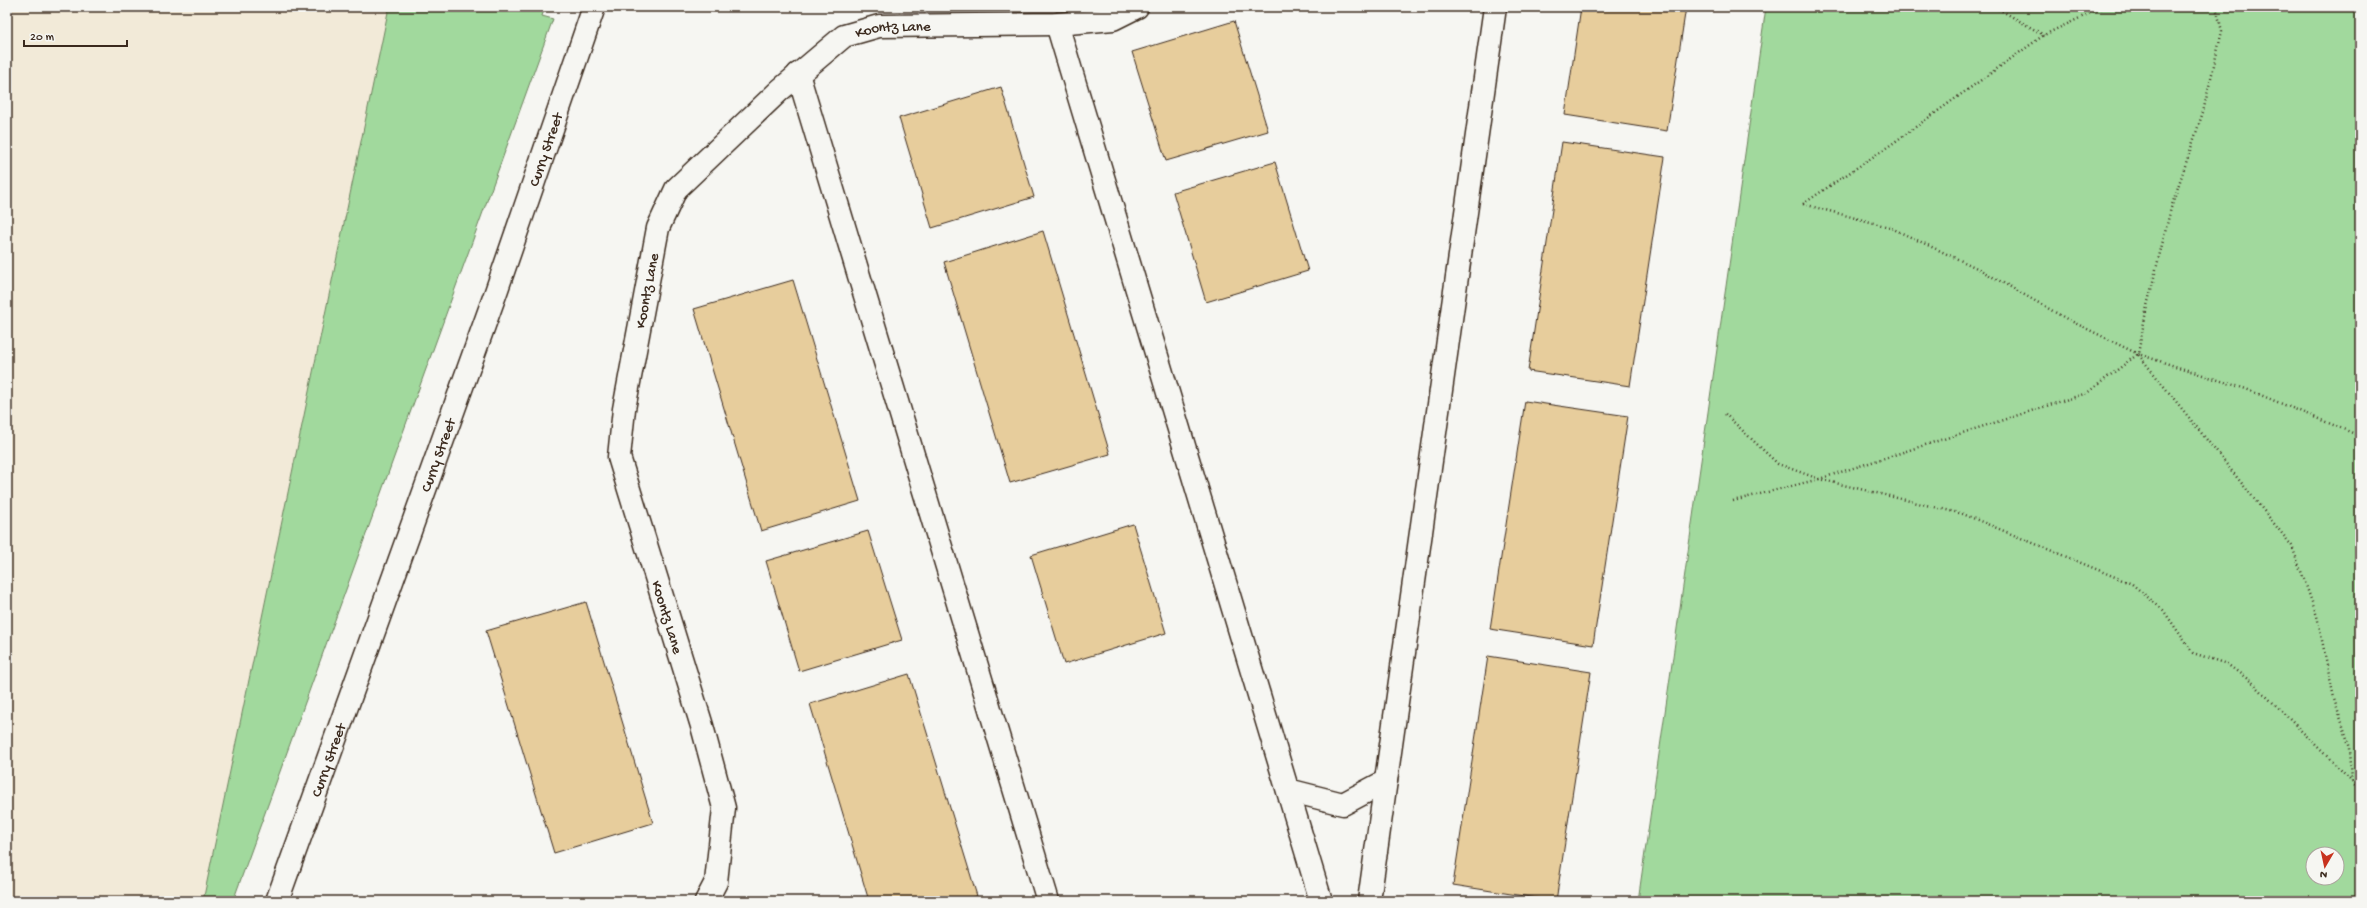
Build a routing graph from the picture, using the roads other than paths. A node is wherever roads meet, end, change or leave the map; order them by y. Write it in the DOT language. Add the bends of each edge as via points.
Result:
graph roads {
  1 [pos="594,7"];
  2 [pos="1137,7"];
  3 [pos="1495,7"];
  4 [pos="1057,24"];
  5 [pos="798,74"];
  6 [pos="1386,781"];
  7 [pos="1288,790"];
  8 [pos="277,901"];
  9 [pos="706,901"];
  10 [pos="1048,901"];
  11 [pos="1321,901"];
  12 [pos="1369,901"];
  1 -- 8 [label="street, Curry Street" via="496,292"];
  2 -- 4 [label="street, Koontz Lane" via="1113,19"];
  3 -- 6 [label="street"];
  4 -- 5 [label="street, Koontz Lane" via="879,26 844,36"];
  4 -- 7 [label="street"];
  5 -- 9 [label="street, Koontz Lane" via="676,190 658,228 624,409 619,457 702,726 724,808 716,882"];
  5 -- 10 [label="street"];
  6 -- 7 [label="street" via="1343,804"];
  6 -- 12 [label="street"];
  7 -- 11 [label="street"];
}
